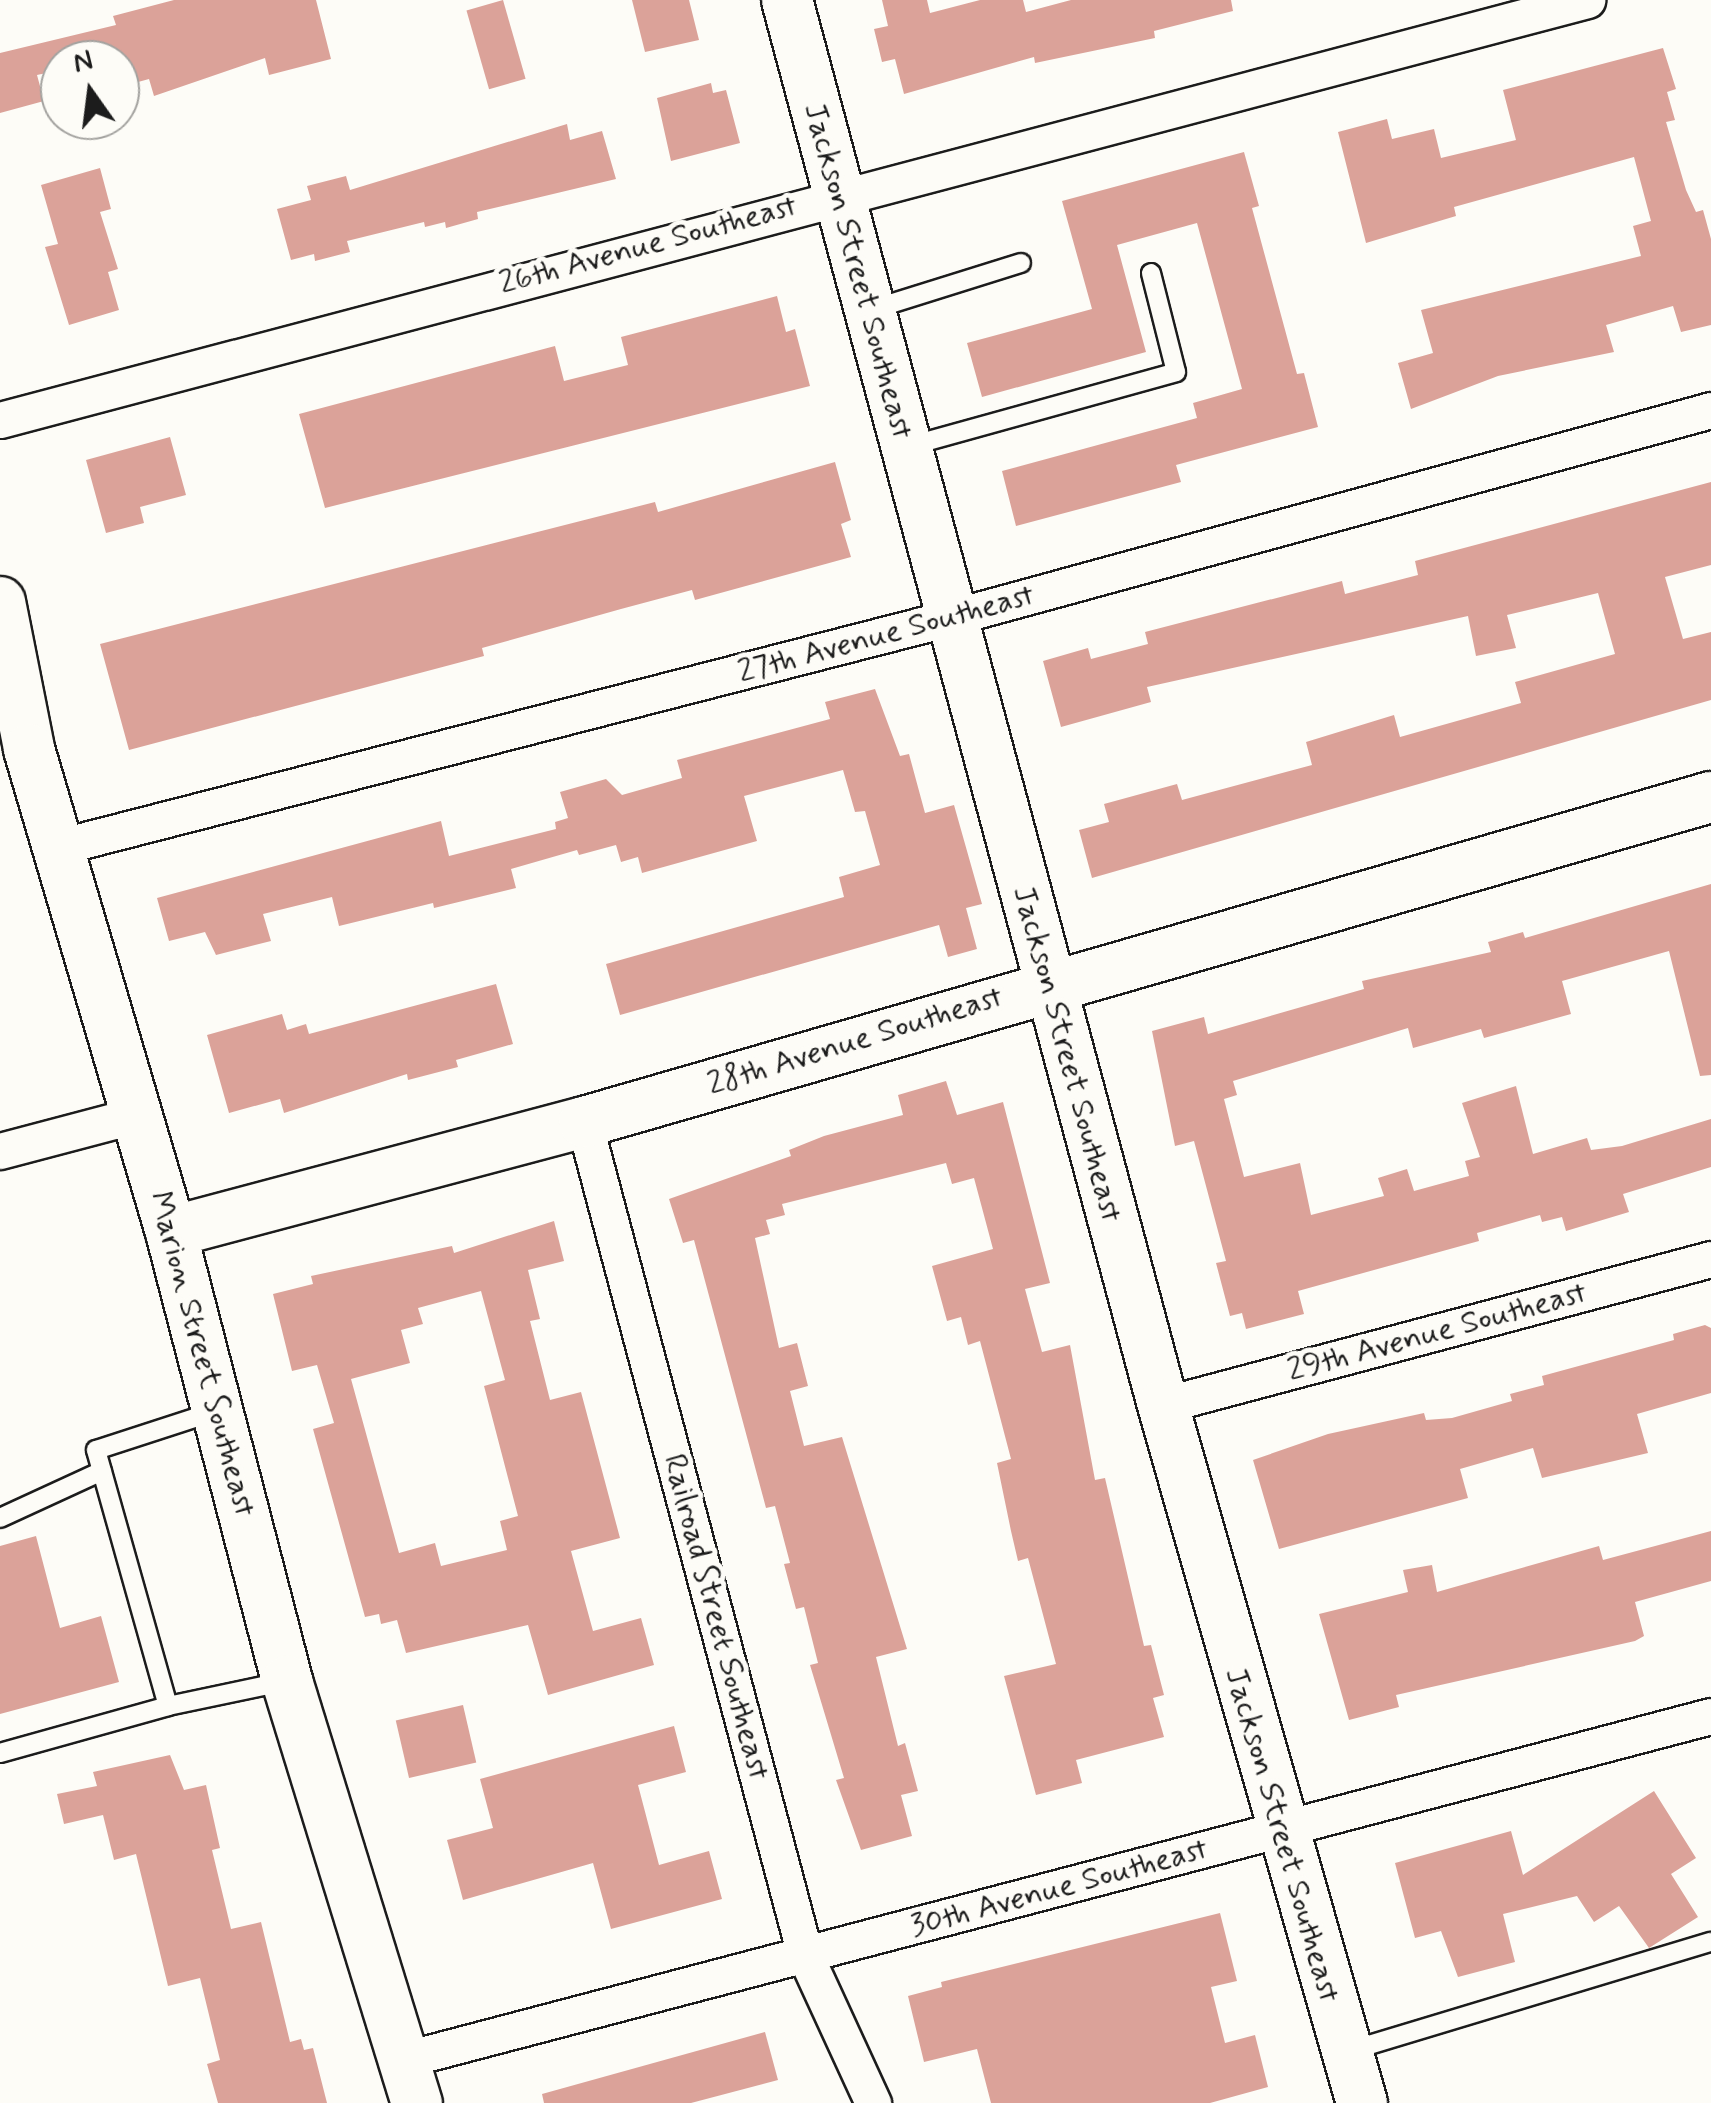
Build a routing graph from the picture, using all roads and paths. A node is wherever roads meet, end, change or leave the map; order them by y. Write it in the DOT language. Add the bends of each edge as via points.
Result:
graph roads {
  1 [pos="787,0"];
  2 [pos="1587,0"];
  3 [pos="838,194"];
  4 [pos="1021,262"];
  5 [pos="1150,273"];
  6 [pos="869,311"];
  7 [pos="1711,410"];
  8 [pos="0,420"];
  9 [pos="904,448"];
  10 [pos="948,618"];
  11 [pos="4,629"];
  12 [pos="1711,797"];
  13 [pos="58,847"];
  14 [pos="1050,984"];
  15 [pos="136,1115"];
  16 [pos="584,1122"];
  17 [pos="0,1151"];
  18 [pos="170,1232"];
  19 [pos="1711,1258"];
  20 [pos="1163,1404"];
  21 [pos="218,1410"];
  22 [pos="102,1472"];
  23 [pos="0,1518"];
  24 [pos="287,1681"];
  25 [pos="168,1706"];
  26 [pos="1711,1716"];
  27 [pos="0,1753"];
  28 [pos="1279,1830"];
  29 [pos="1711,1942"];
  30 [pos="806,1954"];
  31 [pos="1344,2052"];
  32 [pos="412,2081"];
  33 [pos="873,2103"];
  34 [pos="1362,2103"];
  1 -- 3 [label="street, Jackson Street Southeast"];
  2 -- 3 [label="street, 26th Avenue Southeast"];
  3 -- 6 [label="street, Jackson Street Southeast"];
  3 -- 8 [label="street, 26th Avenue Southeast"];
  4 -- 6 [label="lane"];
  5 -- 9 [label="lane" via="1176,372"];
  6 -- 9 [label="street, Jackson Street Southeast"];
  7 -- 10 [label="street, 27th Avenue Southeast"];
  9 -- 10 [label="street, Jackson Street Southeast"];
  10 -- 13 [label="street, 27th Avenue Southeast"];
  10 -- 14 [label="street, Jackson Street Southeast"];
  11 -- 13 [label="street, Marion Street Southeast"];
  12 -- 14 [label="street, 28th Avenue Southeast"];
  13 -- 15 [label="street, Marion Street Southeast"];
  14 -- 16 [label="street, 28th Avenue Southeast"];
  14 -- 20 [label="street, Jackson Street Southeast"];
  15 -- 17 [label="street"];
  15 -- 18 [label="street, Marion Street Southeast"];
  16 -- 18 [label="street, 28th Avenue Southeast"];
  16 -- 30 [label="street, Railroad Street Southeast"];
  18 -- 21 [label="street, Marion Street Southeast"];
  19 -- 20 [label="street, 29th Avenue Southeast"];
  20 -- 28 [label="street, Jackson Street Southeast"];
  21 -- 22 [label="lane" via="96,1450"];
  21 -- 24 [label="street, Marion Street Southeast"];
  22 -- 23 [label="lane"];
  22 -- 25 [label="lane"];
  24 -- 25 [label="lane"];
  24 -- 32 [label="street, Marion Street Southeast"];
  25 -- 27 [label="lane"];
  26 -- 28 [label="street, 30th Avenue Southeast"];
  28 -- 30 [label="street, 30th Avenue Southeast"];
  28 -- 31 [label="street, Jackson Street Southeast"];
  29 -- 31 [label="lane"];
  30 -- 32 [label="street, 30th Avenue Southeast"];
  30 -- 33 [label="street, Railroad Street Southeast"];
  31 -- 34 [label="street, Jackson Street Southeast"];
}
